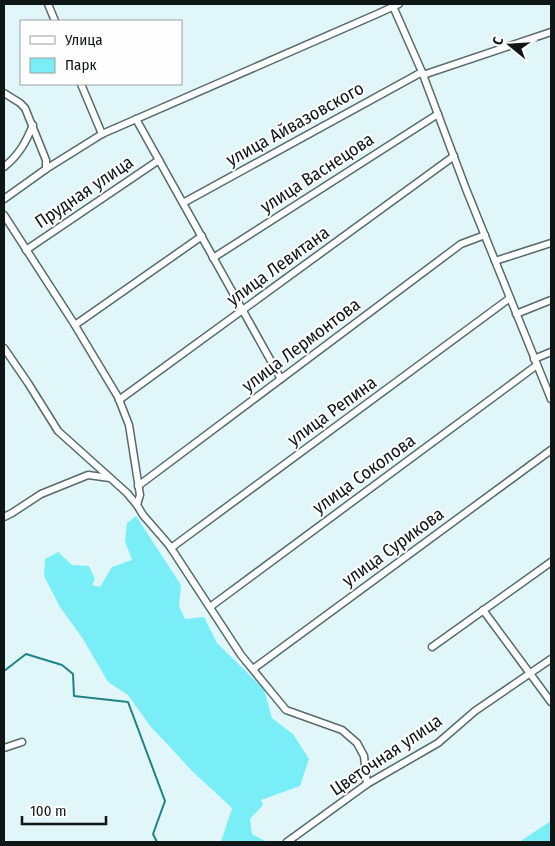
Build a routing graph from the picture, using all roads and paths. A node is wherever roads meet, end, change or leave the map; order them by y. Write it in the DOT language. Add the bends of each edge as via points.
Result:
graph roads {
  1 [pos="48,4"];
  2 [pos="395,4"];
  3 [pos="56,20"];
  4 [pos="551,32"];
  5 [pos="422,74"];
  6 [pos="81,85"];
  7 [pos="4,93"];
  8 [pos="438,114"];
  9 [pos="136,119"];
  10 [pos="33,125"];
  11 [pos="102,134"];
  12 [pos="454,156"];
  13 [pos="159,160"];
  14 [pos="4,167"];
  15 [pos="46,169"];
  16 [pos="4,199"];
  17 [pos="183,203"];
  18 [pos="4,215"];
  19 [pos="485,235"];
  20 [pos="202,236"];
  21 [pos="551,243"];
  22 [pos="26,250"];
  23 [pos="213,258"];
  24 [pos="495,261"];
  25 [pos="510,298"];
  26 [pos="551,300"];
  27 [pos="243,310"];
  28 [pos="516,314"];
  29 [pos="75,325"];
  30 [pos="4,348"];
  31 [pos="551,352"];
  32 [pos="536,362"];
  33 [pos="280,379"];
  34 [pos="551,399"];
  35 [pos="119,400"];
  36 [pos="551,450"];
  37 [pos="111,478"];
  38 [pos="138,486"];
  39 [pos="137,505"];
  40 [pos="4,517"];
  41 [pos="172,548"];
  42 [pos="551,562"];
  43 [pos="210,607"];
  44 [pos="483,610"];
  45 [pos="432,647"];
  46 [pos="551,659"];
  47 [pos="253,669"];
  48 [pos="530,673"];
  49 [pos="551,702"];
  50 [pos="22,742"];
  51 [pos="4,748"];
  52 [pos="367,784"];
  53 [pos="287,842"];
  1 -- 3 [label="street"];
  2 -- 5 [label="street"];
  2 -- 9 [label="street"];
  4 -- 5 [label="street, улица Айвазовского"];
  5 -- 8 [label="street"];
  5 -- 17 [label="street, улица Айвазовского"];
  6 -- 11 [label="street"];
  7 -- 10 [label="street" via="26,108"];
  8 -- 12 [label="street"];
  8 -- 23 [label="street, улица Васнецова"];
  9 -- 11 [label="street"];
  9 -- 13 [label="street"];
  10 -- 14 [label="street" via="22,148"];
  10 -- 15 [label="street" via="46,160"];
  11 -- 15 [label="street"];
  12 -- 19 [label="street"];
  12 -- 27 [label="street, улица Левитана"];
  13 -- 17 [label="street"];
  13 -- 22 [label="street, Прудная улица"];
  15 -- 16 [label="street"];
  17 -- 20 [label="street"];
  18 -- 22 [label="street"];
  19 -- 24 [label="street"];
  19 -- 33 [label="street, улица Лермонтова" via="461,244"];
  20 -- 23 [label="street"];
  20 -- 29 [label="street"];
  21 -- 24 [label="street"];
  22 -- 29 [label="street"];
  23 -- 27 [label="street"];
  24 -- 25 [label="street"];
  25 -- 28 [label="street"];
  25 -- 41 [label="street, улица Репина"];
  26 -- 28 [label="street"];
  27 -- 33 [label="street"];
  27 -- 35 [label="street, улица Левитана"];
  28 -- 32 [label="street"];
  29 -- 35 [label="street"];
  30 -- 37 [label="street" via="58,431"];
  31 -- 32 [label="street, улица Соколова"];
  32 -- 34 [label="street"];
  32 -- 43 [label="street, улица Соколова"];
  33 -- 38 [label="street, улица Лермонтова"];
  35 -- 38 [label="street" via="129,425"];
  36 -- 47 [label="street, улица Сурикова"];
  37 -- 39 [label="street"];
  37 -- 40 [label="street" via="88,476 41,494"];
  38 -- 39 [label="street"];
  39 -- 41 [label="street"];
  41 -- 43 [label="street"];
  42 -- 44 [label="street"];
  43 -- 47 [label="street"];
  44 -- 45 [label="street"];
  44 -- 48 [label="street"];
  46 -- 48 [label="street, Цветочная улица"];
  47 -- 52 [label="street" via="286,710 342,730 357,744 364,756"];
  48 -- 49 [label="street"];
  48 -- 52 [label="street, Цветочная улица" via="475,711 438,743"];
  50 -- 51 [label="street"];
  52 -- 53 [label="street, Цветочная улица"];
}
